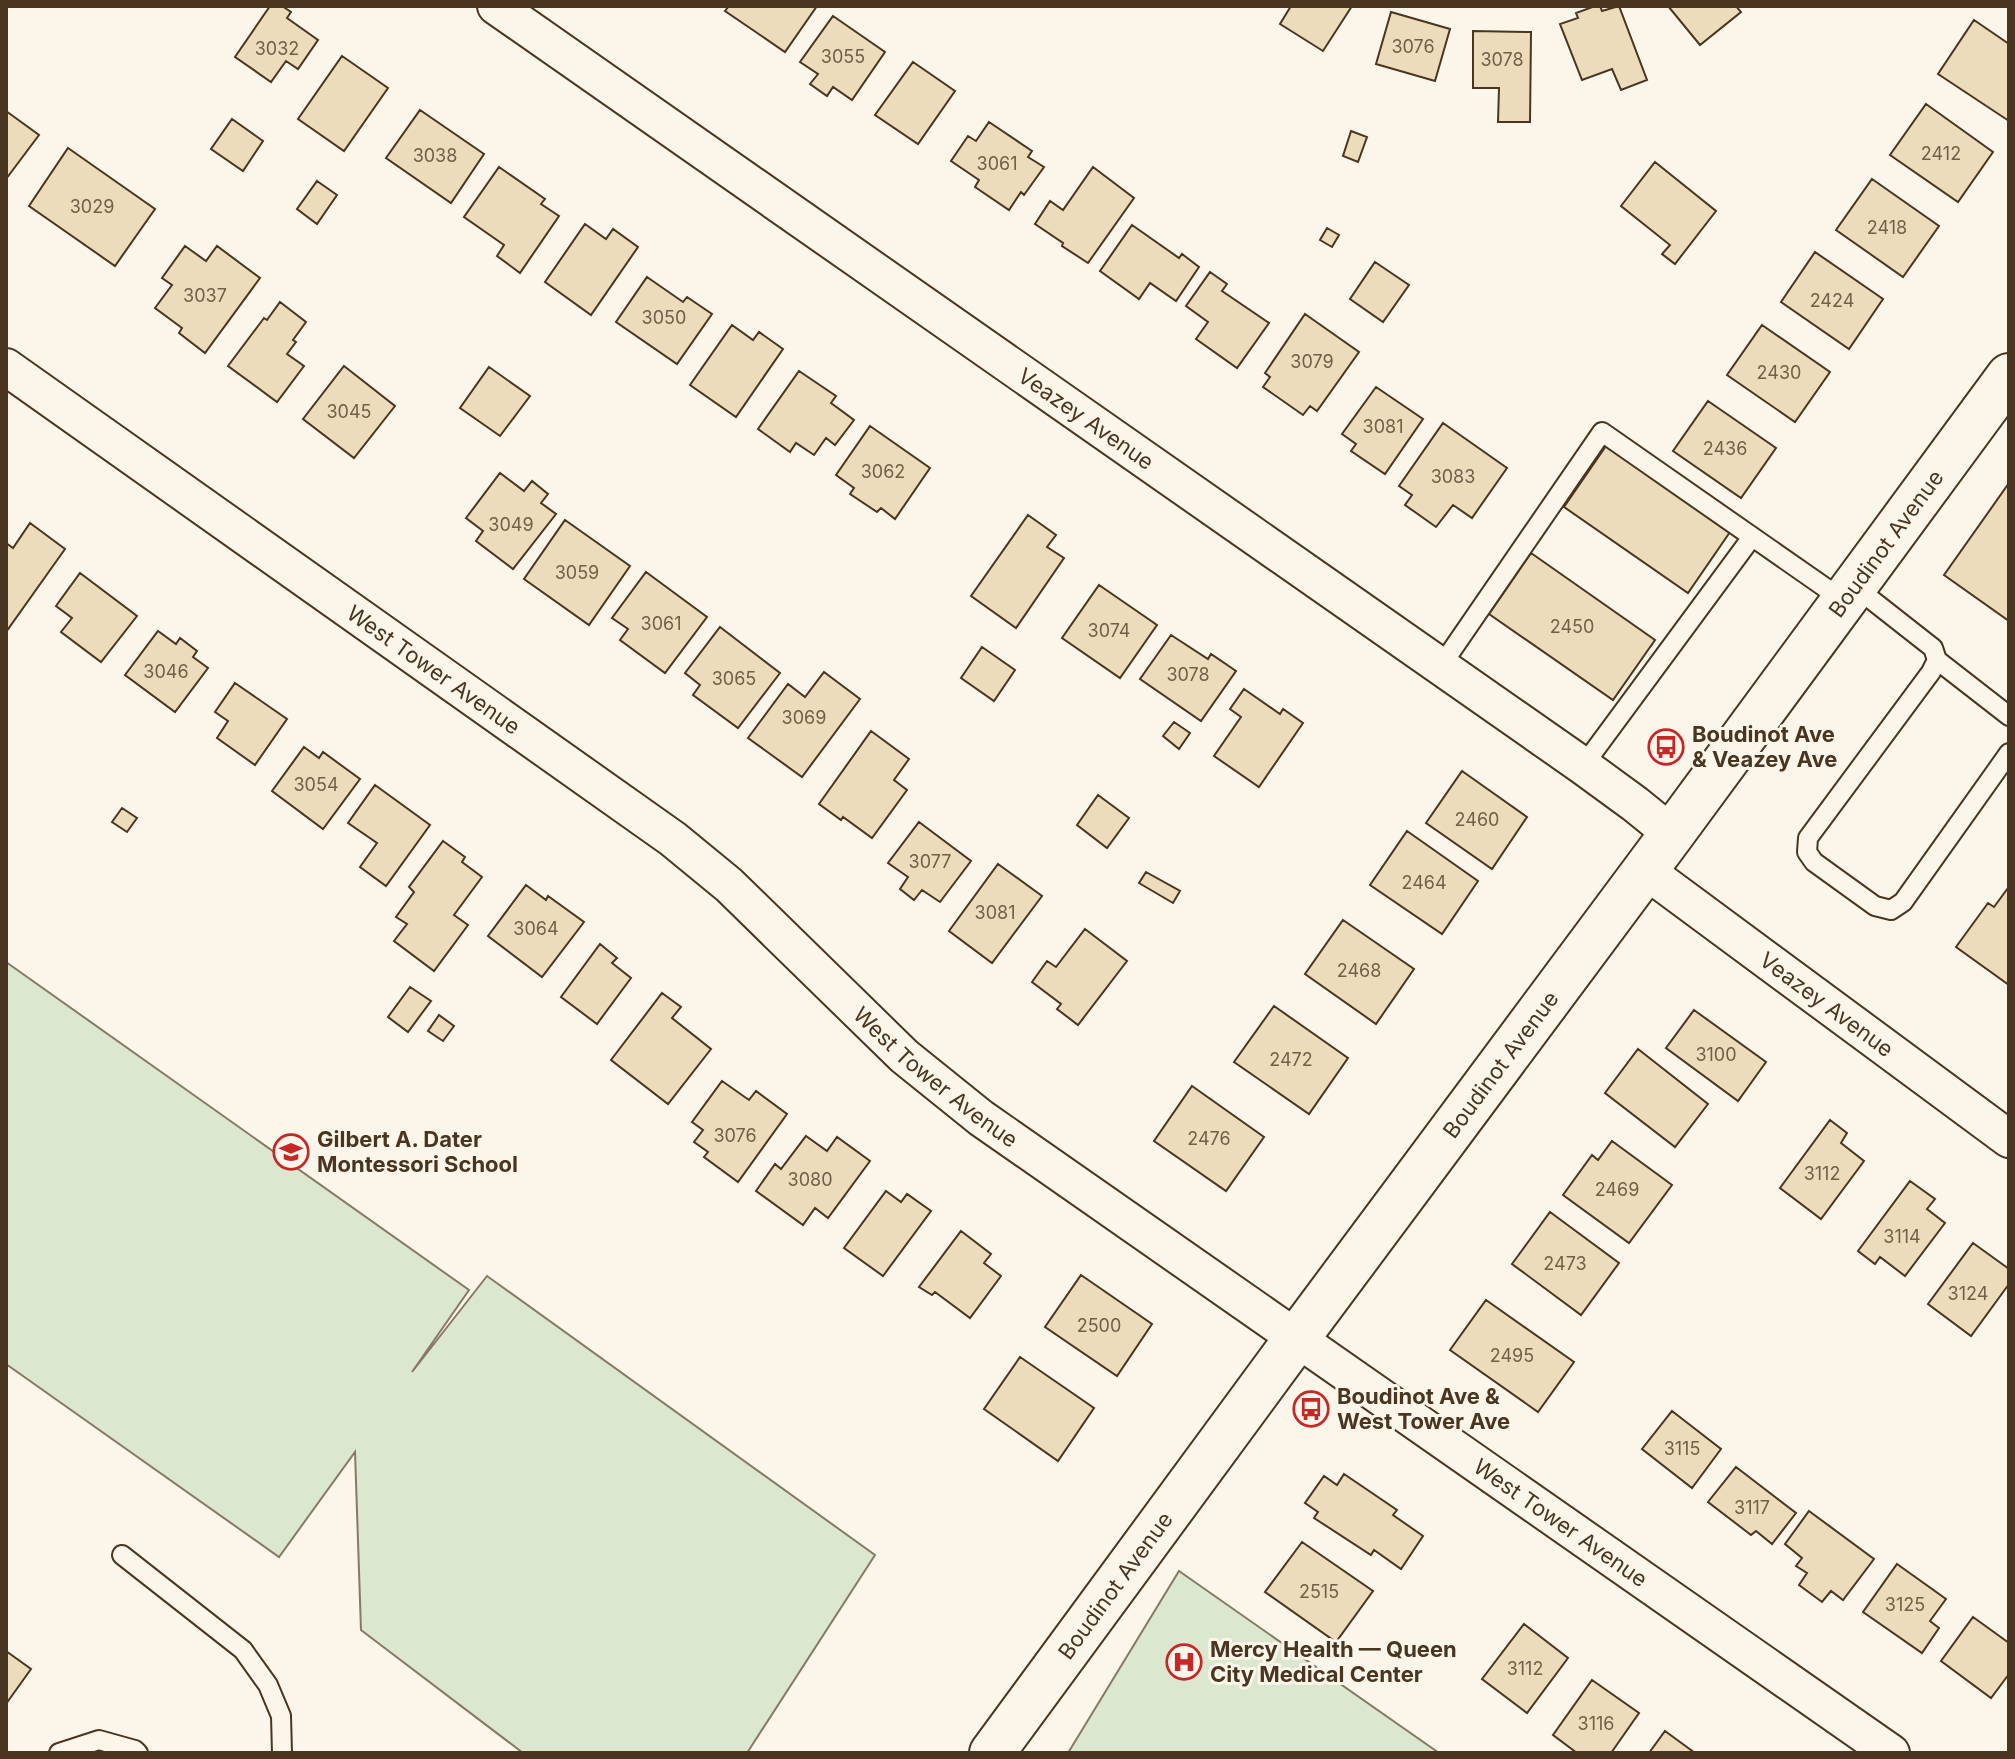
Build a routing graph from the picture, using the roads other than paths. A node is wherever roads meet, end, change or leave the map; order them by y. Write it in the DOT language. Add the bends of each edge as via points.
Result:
graph roads {
  1 [pos="496,6"];
  2 [pos="6,367"];
  3 [pos="2009,376"];
  4 [pos="1752,537"];
  5 [pos="1849,593"];
  6 [pos="1937,660"];
  7 [pos="1441,666"];
  8 [pos="2009,716"];
  9 [pos="2009,753"];
  10 [pos="1583,766"];
  11 [pos="1672,834"];
  12 [pos="1645,870"];
  13 [pos="2009,1139"];
  14 [pos="1297,1338"];
  15 [pos="122,1555"];
  16 [pos="59,1753"];
  17 [pos="138,1753"];
  18 [pos="282,1753"];
  19 [pos="992,1753"];
  20 [pos="1891,1753"];
  1 -- 7 [label="street, Veazey Avenue"];
  2 -- 14 [label="street, West Tower Avenue" via="673,839 729,885 904,1056 981,1118"];
  3 -- 5 [label="street, Boudinot Avenue"];
  4 -- 5 [label="lane"];
  4 -- 7 [label="lane" via="1602,432"];
  4 -- 10 [label="lane"];
  5 -- 6 [label="lane" via="1933,648"];
  5 -- 11 [label="street, Boudinot Avenue"];
  6 -- 8 [label="lane"];
  6 -- 9 [label="lane" via="1808,838 1807,852 1814,862 1875,906 1891,910 1903,902"];
  7 -- 10 [label="street, Veazey Avenue"];
  10 -- 11 [label="street, Veazey Avenue"];
  11 -- 12 [label="street, Boudinot Avenue"];
  12 -- 13 [label="street, Veazey Avenue"];
  12 -- 14 [label="street, Boudinot Avenue"];
  14 -- 19 [label="street, Boudinot Avenue"];
  14 -- 20 [label="street, West Tower Avenue"];
  15 -- 18 [label="lane" via="243,1650 268,1685 281,1716"];
  16 -- 17 [label="lane" via="99,1740"];
}
